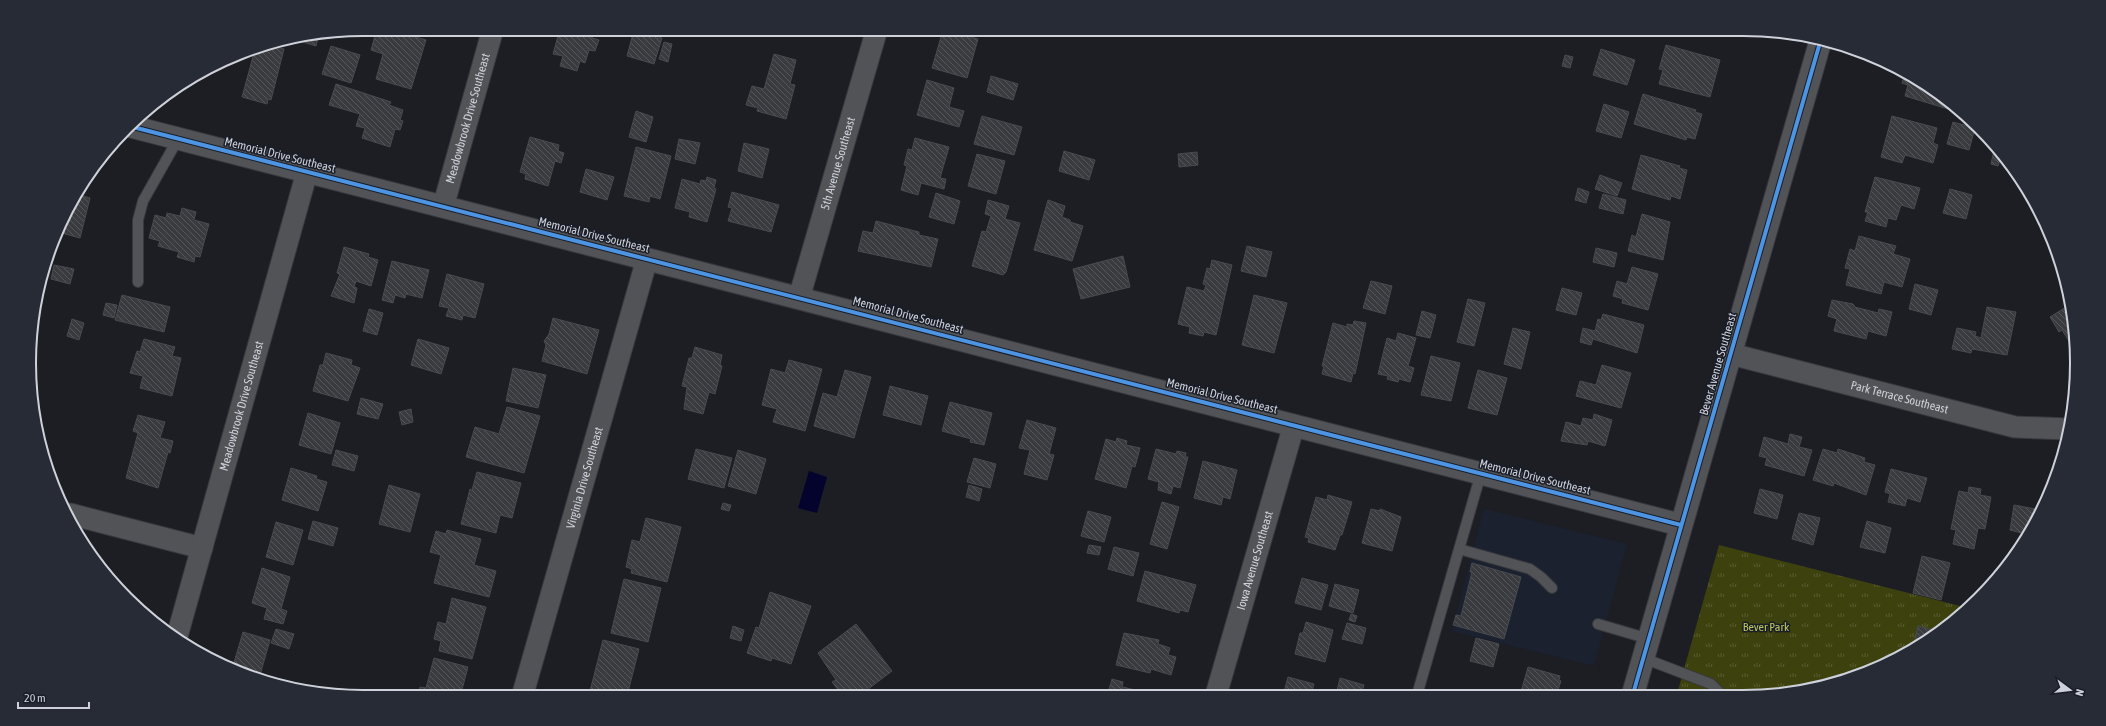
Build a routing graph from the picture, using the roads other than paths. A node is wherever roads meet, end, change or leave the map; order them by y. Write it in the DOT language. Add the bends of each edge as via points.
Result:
graph roads {
  1 [pos="492,36"];
  2 [pos="875,36"];
  3 [pos="1819,45"];
  4 [pos="136,128"];
  5 [pos="178,139"];
  6 [pos="307,172"];
  7 [pos="443,207"];
  8 [pos="647,259"];
  9 [pos="138,282"];
  10 [pos="799,298"];
  11 [pos="1731,354"];
  12 [pos="1294,425"];
  13 [pos="2064,428"];
  14 [pos="1481,473"];
  15 [pos="74,515"];
  16 [pos="1681,525"];
  17 [pos="202,548"];
  18 [pos="1459,549"];
  19 [pos="1552,588"];
  20 [pos="1598,624"];
  21 [pos="178,633"];
  22 [pos="1646,649"];
  23 [pos="524,690"];
  24 [pos="1217,690"];
  25 [pos="1418,690"];
  26 [pos="1634,690"];
  27 [pos="1717,690"];
  1 -- 7 [label="street, Meadowbrook Drive Southeast"];
  2 -- 10 [label="street, 5th Avenue Southeast"];
  3 -- 11 [label="street, Bever Avenue Southeast"];
  4 -- 5 [label="street, Memorial Drive Southeast"];
  5 -- 6 [label="street, Memorial Drive Southeast"];
  5 -- 9 [label="lane" via="143,201 138,220"];
  6 -- 7 [label="street, Memorial Drive Southeast"];
  6 -- 17 [label="street, Meadowbrook Drive Southeast"];
  7 -- 8 [label="street, Memorial Drive Southeast"];
  8 -- 10 [label="street, Memorial Drive Southeast"];
  8 -- 23 [label="street, Virginia Drive Southeast"];
  10 -- 12 [label="street, Memorial Drive Southeast"];
  11 -- 13 [label="street, Park Terrace Southeast" via="2015,427"];
  11 -- 16 [label="street, Bever Avenue Southeast"];
  12 -- 14 [label="street, Memorial Drive Southeast"];
  12 -- 24 [label="street, Iowa Avenue Southeast"];
  14 -- 16 [label="street, Memorial Drive Southeast"];
  14 -- 18 [label="lane"];
  15 -- 17 [label="street"];
  16 -- 22 [label="street, Bever Avenue Southeast"];
  17 -- 21 [label="street, Meadowbrook Drive Southeast"];
  18 -- 19 [label="lane" via="1530,570"];
  18 -- 25 [label="lane"];
  20 -- 22 [label="lane"];
  22 -- 26 [label="street, Bever Avenue Southeast"];
  22 -- 27 [label="lane" via="1711,684"];
}
